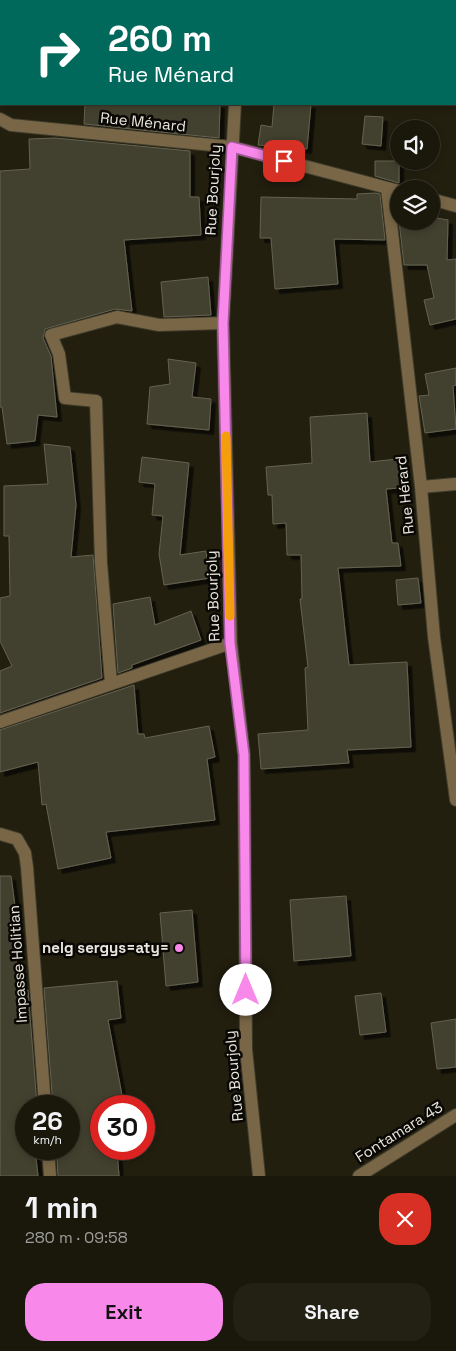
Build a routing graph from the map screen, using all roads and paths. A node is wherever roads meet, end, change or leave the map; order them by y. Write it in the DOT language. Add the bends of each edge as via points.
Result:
graph roads {
  1 [pos="235,105"];
  2 [pos="0,119"];
  3 [pos="232,147"];
  4 [pos="390,188"];
  5 [pos="440,202"];
  6 [pos="456,206"];
  7 [pos="397,230"];
  8 [pos="223,323"];
  9 [pos="456,484"];
  10 [pos="421,487"];
  11 [pos="230,643"];
  12 [pos="111,683"];
  13 [pos="0,722"];
  14 [pos="456,800"];
  15 [pos="0,834"];
  16 [pos="44,1095"];
  17 [pos="456,1115"];
  18 [pos="49,1160"];
  19 [pos="50,1176"];
  20 [pos="260,1176"];
  21 [pos="359,1176"];
  1 -- 3 [label="street, Rue Bourjoly"];
  2 -- 3 [label="street, Rue Ménard" via="11,125"];
  3 -- 4 [label="street, Rue Ménard"];
  3 -- 8 [label="street, Rue Bourjoly"];
  5 -- 6 [label="street"];
  7 -- 10 [label="street, Rue Hérard"];
  8 -- 11 [label="street, Rue Bourjoly"];
  8 -- 12 [label="street" via="159,325 117,317 51,335 59,354 65,398 96,401 101,563"];
  9 -- 10 [label="street"];
  10 -- 14 [label="street, Rue Hérard" via="434,637"];
  11 -- 12 [label="street"];
  11 -- 20 [label="street, Rue Bourjoly" via="244,755 246,1049"];
  12 -- 13 [label="street"];
  15 -- 16 [label="street, Impasse Holitian" via="17,839 28,867"];
  17 -- 21 [label="street, Fontamara 43"];
  18 -- 19 [label="street"];
}
